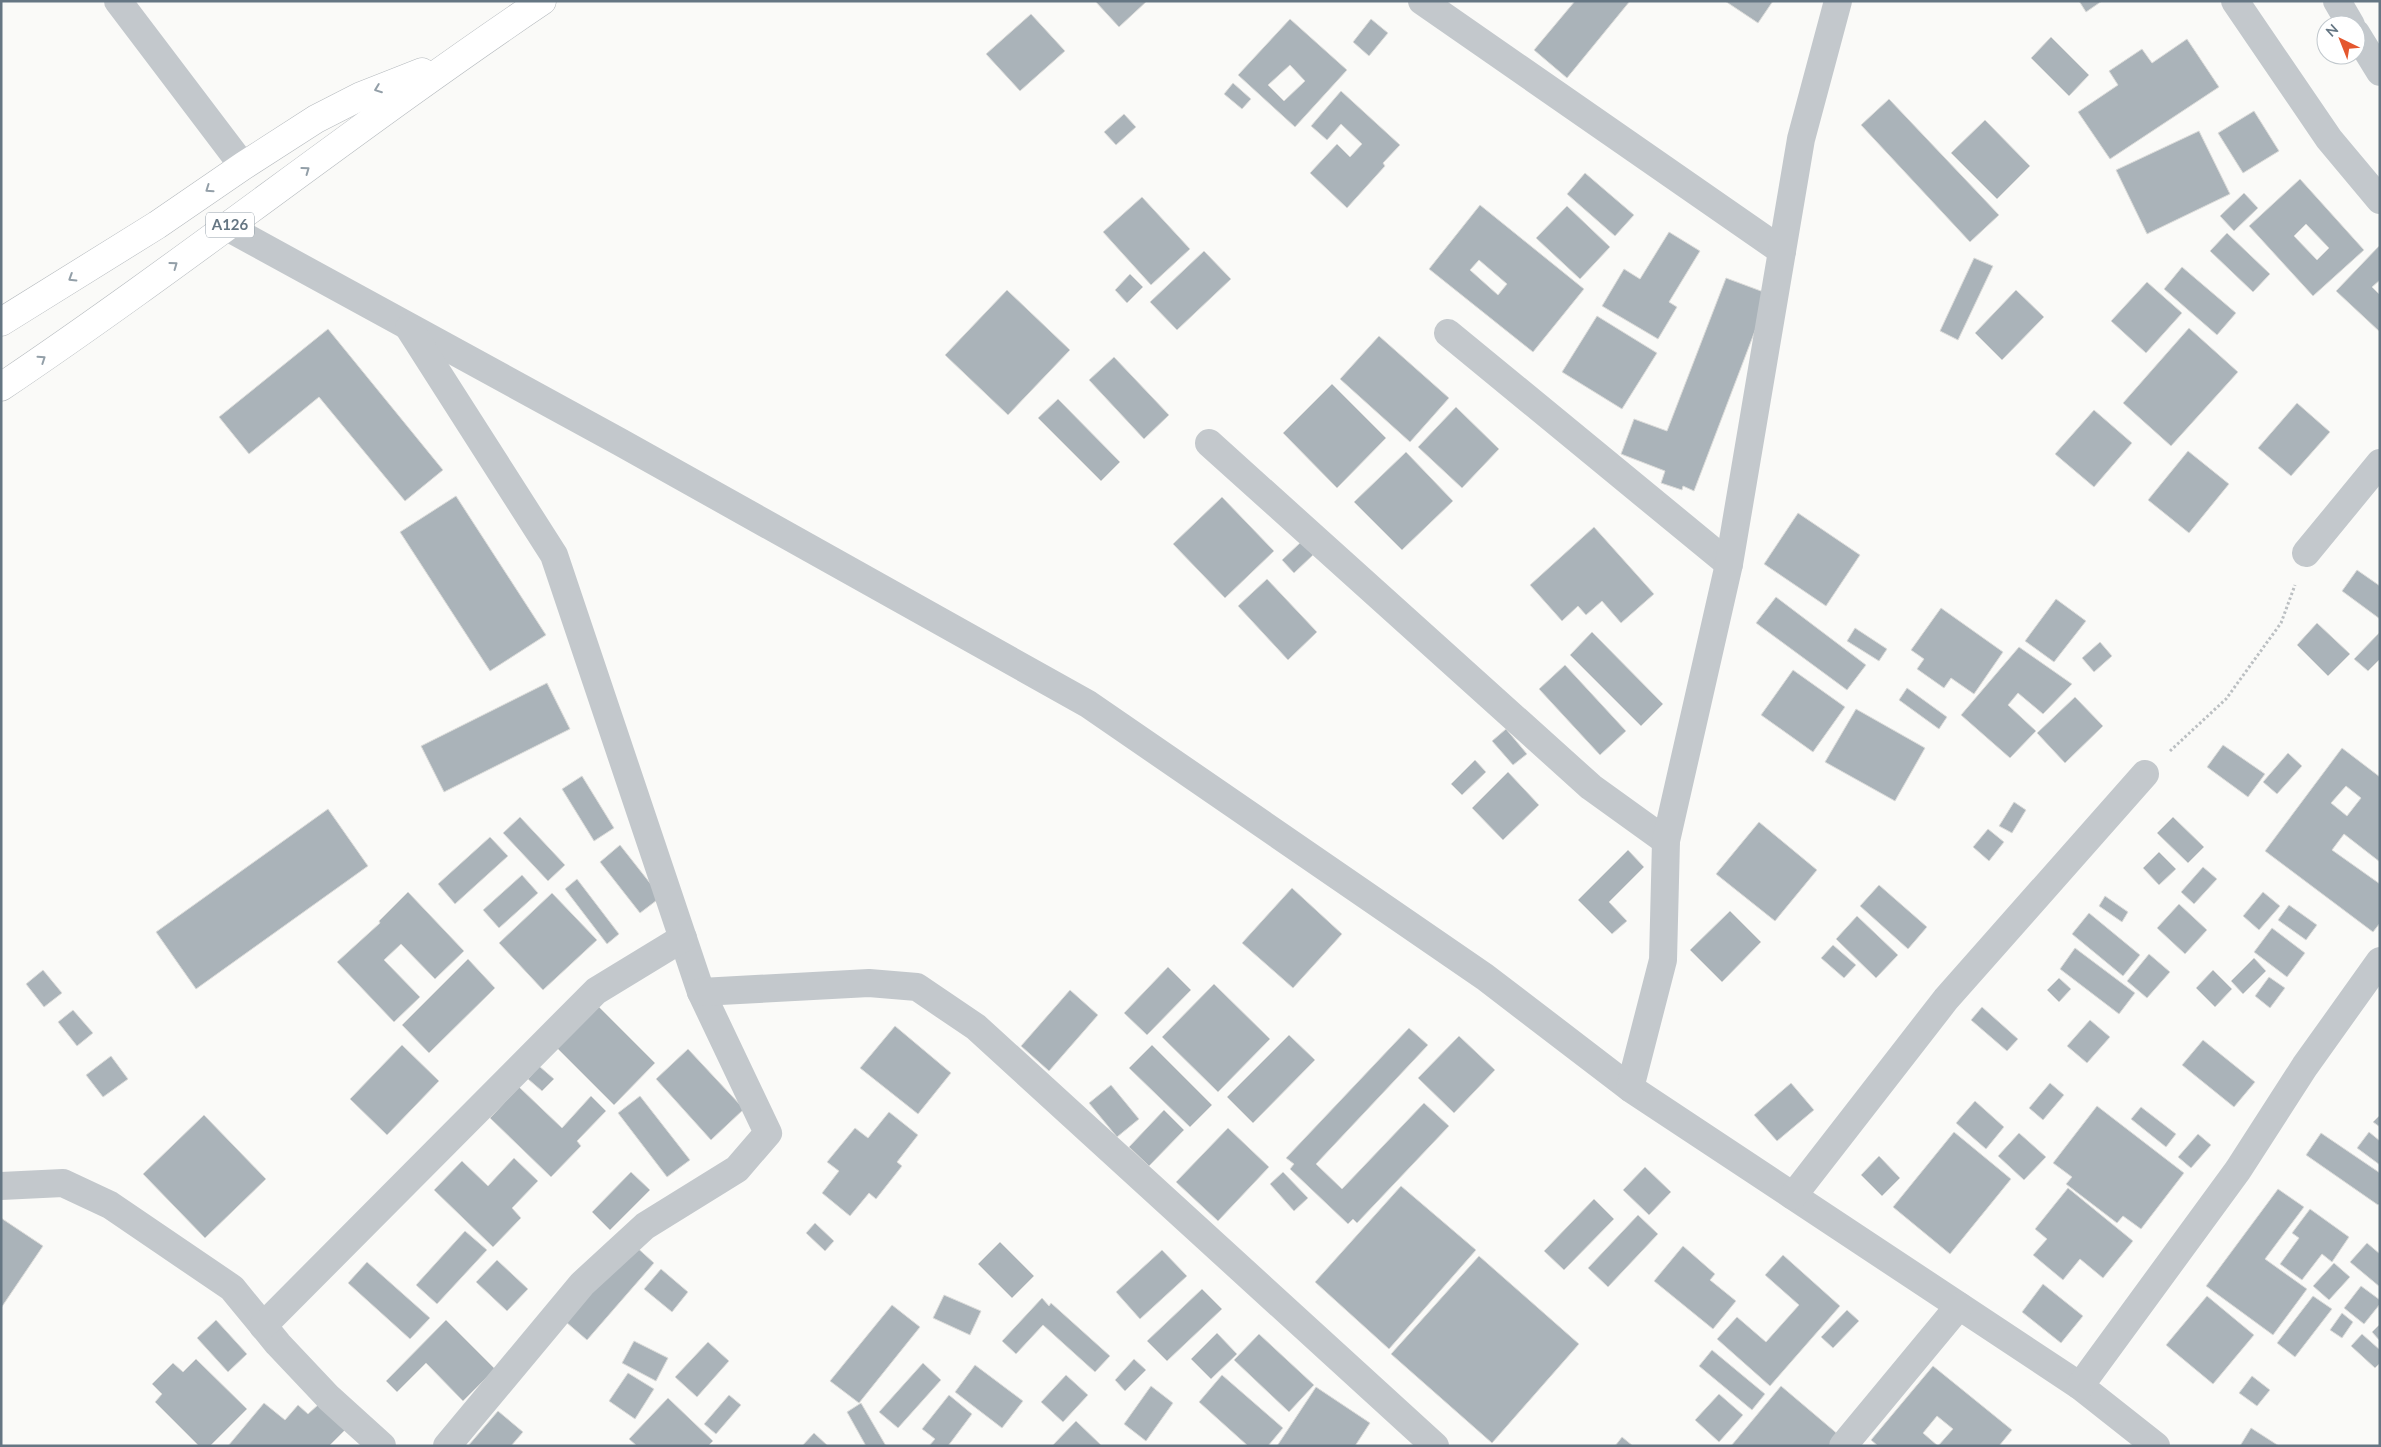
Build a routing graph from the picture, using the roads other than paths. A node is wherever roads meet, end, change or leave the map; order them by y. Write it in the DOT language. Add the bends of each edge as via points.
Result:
graph roads {
  1 [pos="118,1"];
  2 [pos="542,1"];
  3 [pos="1422,1"];
  4 [pos="1838,1"];
  5 [pos="2235,1"];
  6 [pos="2337,1"];
  7 [pos="2345,15"];
  8 [pos="2366,49"];
  9 [pos="456,59"];
  10 [pos="2380,72"];
  11 [pos="243,166"];
  12 [pos="2380,200"];
  13 [pos="227,227"];
  14 [pos="1782,251"];
  15 [pos="1,322"];
  16 [pos="407,325"];
  17 [pos="1448,333"];
  18 [pos="1,386"];
  19 [pos="1209,443"];
  20 [pos="2380,463"];
  21 [pos="2306,553"];
  22 [pos="1729,564"];
  23 [pos="2146,774"];
  24 [pos="1666,841"];
  25 [pos="683,938"];
  26 [pos="2380,961"];
  27 [pos="701,992"];
  28 [pos="1630,1088"];
  29 [pos="1,1186"];
  30 [pos="1793,1196"];
  31 [pos="1959,1306"];
  32 [pos="263,1326"];
  33 [pos="2080,1386"];
  34 [pos="382,1446"];
  35 [pos="447,1446"];
  36 [pos="1435,1446"];
  37 [pos="1843,1446"];
  38 [pos="2156,1446"];
  1 -- 11 [label="street"];
  2 -- 9 [label="highway, A126"];
  3 -- 14 [label="street"];
  4 -- 14 [label="street" via="1801,139"];
  5 -- 12 [label="street" via="2328,139"];
  6 -- 7 [label="street"];
  8 -- 10 [label="street"];
  9 -- 11 [label="highway, A126, one-way" via="361,96 316,119"];
  13 -- 9 [label="highway, A126, one-way"];
  11 -- 15 [label="highway, A126, one-way" via="157,225"];
  13 -- 16 [label="street"];
  18 -- 13 [label="highway, A126, one-way"];
  14 -- 22 [label="street"];
  16 -- 25 [label="street" via="554,555"];
  16 -- 28 [label="street" via="1088,704 1485,978"];
  17 -- 22 [label="street"];
  19 -- 24 [label="street" via="1591,787"];
  20 -- 21 [label="street"];
  22 -- 24 [label="street"];
  23 -- 30 [label="street" via="1946,999"];
  24 -- 28 [label="street" via="1663,960"];
  25 -- 27 [label="street"];
  25 -- 32 [label="street" via="596,991"];
  26 -- 33 [label="street" via="2305,1066 2238,1170"];
  27 -- 35 [label="street" via="768,1133 737,1169 644,1226 582,1284"];
  27 -- 36 [label="street" via="869,983 917,987 976,1027"];
  28 -- 30 [label="street"];
  29 -- 32 [label="street" via="63,1183 110,1205 232,1288"];
  30 -- 31 [label="street"];
  31 -- 33 [label="street"];
  31 -- 37 [label="street"];
  32 -- 34 [label="street" via="330,1398"];
  33 -- 38 [label="street"];
}
